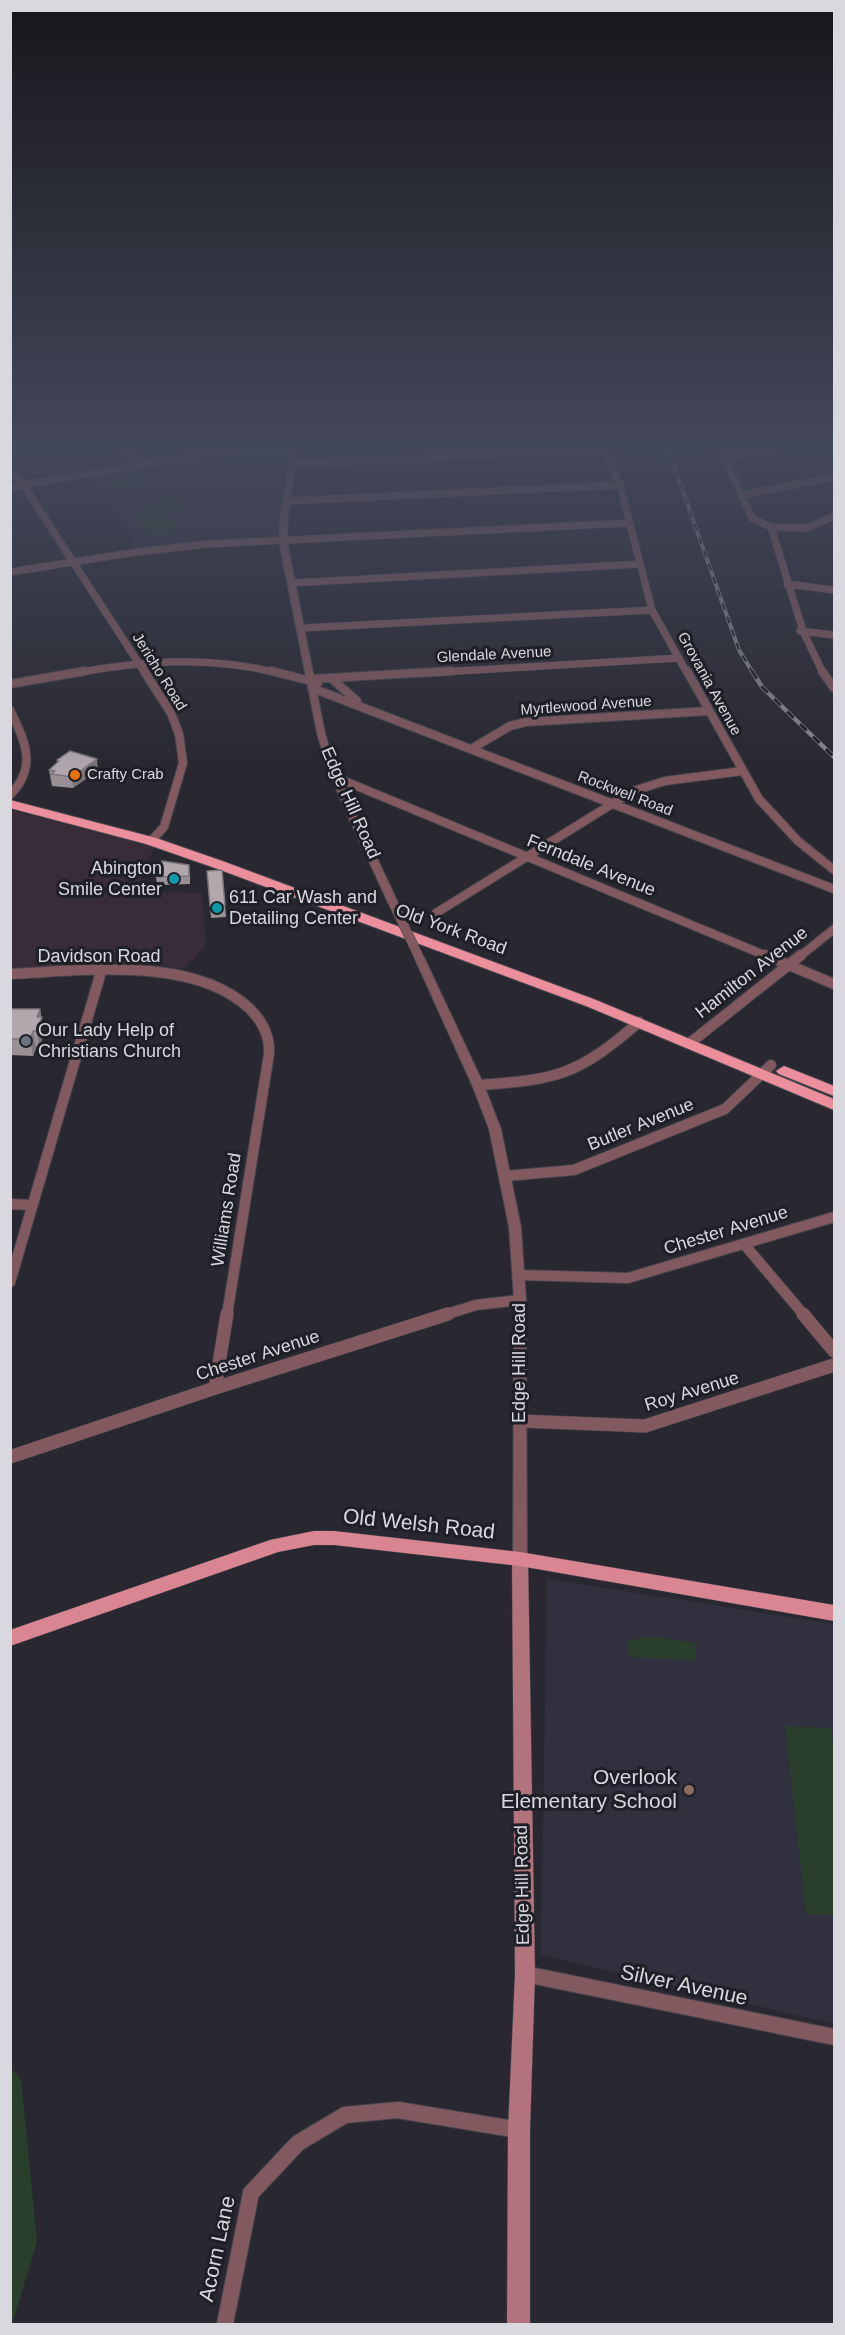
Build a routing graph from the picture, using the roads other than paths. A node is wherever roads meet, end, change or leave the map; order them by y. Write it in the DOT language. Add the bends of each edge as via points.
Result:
graph roads {
  1 [pos="69,555"];
  2 [pos="120,555"];
  3 [pos="286,555"];
  4 [pos="637,555"];
  5 [pos="779,555"];
  6 [pos="73,562"];
  7 [pos="640,564"];
  8 [pos="10,572"];
  9 [pos="291,583"];
  10 [pos="788,584"];
  11 [pos="834,590"];
  12 [pos="652,610"];
  13 [pos="301,628"];
  14 [pos="800,631"];
  15 [pos="834,635"];
  16 [pos="679,658"];
  17 [pos="138,663"];
  18 [pos="331,678"];
  19 [pos="10,684"];
  20 [pos="311,684"];
  21 [pos="834,688"];
  22 [pos="357,700"];
  23 [pos="10,710"];
  24 [pos="709,711"];
  25 [pos="406,723"];
  26 [pos="471,748"];
  27 [pos="742,771"];
  28 [pos="335,777"];
  29 [pos="11,796"];
  30 [pos="614,804"];
  31 [pos="155,837"];
  32 [pos="526,857"];
  33 [pos="834,870"];
  34 [pos="834,889"];
  35 [pos="436,913"];
  36 [pos="834,929"];
  37 [pos="788,964"];
  38 [pos="101,972"];
  39 [pos="10,974"];
  40 [pos="834,984"];
  41 [pos="639,1022"];
  42 [pos="269,1038"];
  43 [pos="695,1039"];
  44 [pos="766,1070"];
  45 [pos="478,1085"];
  46 [pos="834,1091"];
  47 [pos="834,1105"];
  48 [pos="506,1176"];
  49 [pos="10,1204"];
  50 [pos="32,1205"];
  51 [pos="834,1217"];
  52 [pos="744,1244"];
  53 [pos="519,1275"];
  54 [pos="10,1282"];
  55 [pos="520,1300"];
  56 [pos="834,1351"];
  57 [pos="834,1365"];
  58 [pos="216,1388"];
  59 [pos="520,1421"];
  60 [pos="10,1457"];
  61 [pos="520,1559"];
  62 [pos="834,1613"];
  63 [pos="10,1638"];
  64 [pos="525,1974"];
  65 [pos="834,2037"];
  66 [pos="519,2130"];
  67 [pos="225,2325"];
  68 [pos="518,2325"];
  1 -- 6 [label="street, Jericho Road"];
  2 -- 6 [label="street"];
  3 -- 9 [label="street, Edge Hill Road"];
  4 -- 7 [label="street, Grovania Avenue"];
  5 -- 10 [label="street"];
  6 -- 8 [label="street"];
  6 -- 17 [label="street, Jericho Road"];
  7 -- 9 [label="street"];
  7 -- 12 [label="street, Grovania Avenue"];
  9 -- 13 [label="street, Edge Hill Road"];
  10 -- 11 [label="street"];
  10 -- 14 [label="street"];
  12 -- 13 [label="street"];
  12 -- 16 [label="street, Grovania Avenue"];
  13 -- 20 [label="street, Edge Hill Road"];
  14 -- 15 [label="street"];
  14 -- 21 [label="street"];
  16 -- 18 [label="street, Glendale Avenue"];
  16 -- 24 [label="street, Grovania Avenue"];
  17 -- 19 [label="street, Rockwell Road"];
  17 -- 20 [label="street, Rockwell Road" via="177,659 229,661"];
  17 -- 31 [label="street, Jericho Road" via="171,713 183,763 164,827"];
  18 -- 20 [label="street, Glendale Avenue"];
  18 -- 22 [label="street, Rockwell Road"];
  20 -- 22 [label="street, Rockwell Road"];
  20 -- 25 [label="street, Rockwell Road" via="394,722"];
  20 -- 28 [label="street, Edge Hill Road" via="325,754"];
  22 -- 25 [label="street, Rockwell Road"];
  23 -- 29 [label="street" via="28,756 23,782"];
  24 -- 26 [label="street, Myrtlewood Avenue" via="526,722 510,726"];
  24 -- 27 [label="street, Grovania Avenue"];
  25 -- 26 [label="street, Rockwell Road"];
  26 -- 30 [label="street, Rockwell Road"];
  27 -- 30 [label="street" via="665,781 633,791"];
  27 -- 33 [label="street, Grovania Avenue" via="773,815"];
  28 -- 32 [label="street, Ferndale Avenue"];
  28 -- 45 [label="street, Edge Hill Road, bridge"];
  29 -- 31 [label="highway, Old York Road"];
  30 -- 32 [label="street"];
  30 -- 34 [label="street, Rockwell Road"];
  31 -- 41 [label="highway, Old York Road"];
  31 -- 43 [label="highway, Old York Road" via="515,962"];
  32 -- 35 [label="street"];
  32 -- 37 [label="street, Ferndale Avenue"];
  36 -- 37 [label="street, Hamilton Avenue"];
  37 -- 40 [label="street, Ferndale Avenue"];
  37 -- 43 [label="street, Hamilton Avenue"];
  38 -- 39 [label="street, Davidson Road"];
  38 -- 42 [label="street, Davidson Road" via="164,973 208,982 245,1002"];
  38 -- 50 [label="street"];
  41 -- 43 [label="highway, Old York Road"];
  41 -- 45 [label="street" via="597,1058 552,1078"];
  42 -- 58 [label="street, Williams Road"];
  43 -- 44 [label="highway, Old York Road"];
  44 -- 46 [label="highway, Old York Road"];
  44 -- 47 [label="highway, Old York Road"];
  44 -- 48 [label="street, Butler Avenue" via="725,1108 574,1170"];
  45 -- 48 [label="street, Edge Hill Road" via="495,1129"];
  48 -- 53 [label="street, Edge Hill Road"];
  49 -- 50 [label="street"];
  50 -- 54 [label="street"];
  51 -- 52 [label="street, Chester Avenue"];
  52 -- 53 [label="street, Chester Avenue" via="627,1278"];
  52 -- 56 [label="street"];
  53 -- 55 [label="street, Edge Hill Road"];
  55 -- 58 [label="street, Chester Avenue" via="476,1305"];
  55 -- 59 [label="street, Edge Hill Road"];
  57 -- 59 [label="street, Roy Avenue" via="645,1426"];
  58 -- 60 [label="street, Chester Avenue"];
  59 -- 61 [label="street, Edge Hill Road"];
  61 -- 62 [label="main road, Old Welsh Road"];
  61 -- 63 [label="main road, Old Welsh Road" via="334,1538 296,1540"];
  61 -- 64 [label="main road, Edge Hill Road"];
  64 -- 65 [label="street, Silver Avenue"];
  64 -- 66 [label="main road, Edge Hill Road"];
  66 -- 67 [label="street, Acorn Lane" via="398,2110 345,2115 298,2143 251,2193"];
  66 -- 68 [label="main road, Edge Hill Road"];
}
